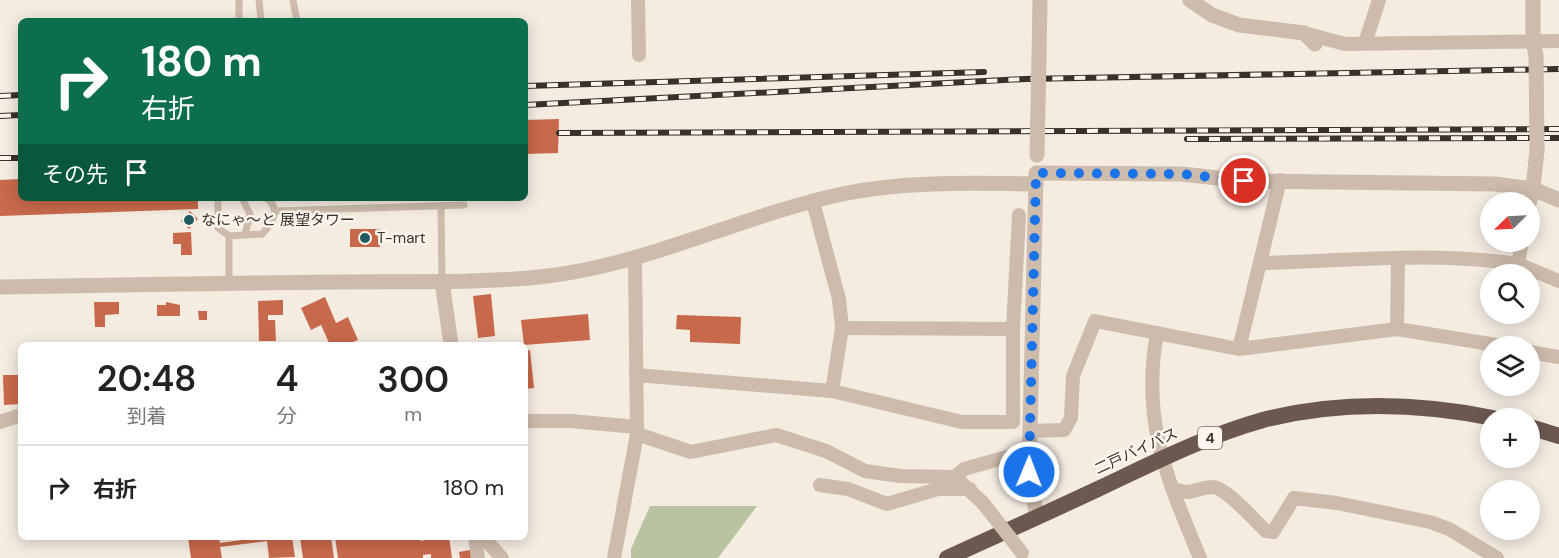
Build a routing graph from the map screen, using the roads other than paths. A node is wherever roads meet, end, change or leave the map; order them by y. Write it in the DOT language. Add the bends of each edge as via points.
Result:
graph roads {
  1 [pos="239,0"];
  2 [pos="259,0"];
  3 [pos="293,0"];
  4 [pos="638,0"];
  5 [pos="1040,0"];
  6 [pos="1190,0"];
  7 [pos="1379,0"];
  8 [pos="1533,0"];
  9 [pos="239,18"];
  10 [pos="261,18"];
  11 [pos="296,18"];
  12 [pos="1309,38"];
  13 [pos="1559,41"];
  14 [pos="1365,43"];
  15 [pos="1535,48"];
  16 [pos="639,55"];
  17 [pos="1036,178"];
  18 [pos="1280,180"];
  19 [pos="1520,192"];
  20 [pos="1532,192"];
  21 [pos="1540,197"];
  22 [pos="1559,200"];
  23 [pos="218,201"];
  24 [pos="244,201"];
  25 [pos="270,201"];
  26 [pos="813,202"];
  27 [pos="464,205"];
  28 [pos="441,206"];
  29 [pos="275,211"];
  30 [pos="1019,215"];
  31 [pos="245,235"];
  32 [pos="229,236"];
  33 [pos="1520,252"];
  34 [pos="635,260"];
  35 [pos="1398,260"];
  36 [pos="1260,263"];
  37 [pos="1518,264"];
  38 [pos="1540,273"];
  39 [pos="442,281"];
  40 [pos="1559,281"];
  41 [pos="230,283"];
  42 [pos="0,287"];
  43 [pos="842,328"];
  44 [pos="1013,329"];
  45 [pos="1397,329"];
  46 [pos="1157,333"];
  47 [pos="451,342"];
  48 [pos="1480,342"];
  49 [pos="1239,349"];
  50 [pos="1540,354"];
  51 [pos="1559,357"];
  52 [pos="636,375"];
  53 [pos="832,391"];
  54 [pos="1480,416"];
  55 [pos="18,417"];
  56 [pos="528,421"];
  57 [pos="0,422"];
  58 [pos="1540,430"];
  59 [pos="637,431"];
  60 [pos="1030,431"];
  61 [pos="1559,436"];
  62 [pos="1014,455"];
  63 [pos="1162,458"];
  64 [pos="955,477"];
  65 [pos="820,485"];
  66 [pos="1172,488"];
  67 [pos="970,489"];
  68 [pos="1037,517"];
  69 [pos="475,540"];
  70 [pos="486,540"];
  71 [pos="1024,556"];
  72 [pos="478,558"];
  73 [pos="502,558"];
  74 [pos="614,558"];
  75 [pos="947,558"];
  76 [pos="1200,558"];
  77 [pos="1497,558"];
  1 -- 9 [label="lane"];
  2 -- 10 [label="lane"];
  3 -- 11 [label="lane"];
  4 -- 16 [label="street"];
  5 -- 17 [label="street, bridge"];
  6 -- 12 [label="street" via="1212,15 1239,25"];
  7 -- 14 [label="street"];
  8 -- 15 [label="street"];
  12 -- 14 [label="street"];
  13 -- 15 [label="street"];
  14 -- 15 [label="street"];
  15 -- 20 [label="street, bridge" via="1537,150"];
  17 -- 18 [label="street" via="1182,174 1244,181"];
  17 -- 26 [label="street" via="891,187"];
  17 -- 60 [label="street"];
  18 -- 19 [label="street" via="1495,183"];
  18 -- 36 [label="street"];
  21 -- 22 [label="street"];
  23 -- 32 [label="lane" via="218,228"];
  24 -- 31 [label="lane" via="250,214"];
  25 -- 29 [label="lane"];
  26 -- 34 [label="street"];
  26 -- 43 [label="street" via="839,299"];
  27 -- 28 [label="lane"];
  28 -- 29 [label="lane"];
  28 -- 39 [label="lane"];
  29 -- 31 [label="lane" via="272,224 262,234"];
  30 -- 44 [label="street"];
  31 -- 32 [label="lane"];
  32 -- 41 [label="lane"];
  33 -- 37 [label="street"];
  34 -- 39 [label="street" via="548,276"];
  34 -- 52 [label="street"];
  35 -- 36 [label="street"];
  35 -- 37 [label="street" via="1488,259"];
  35 -- 45 [label="street"];
  36 -- 49 [label="street"];
  38 -- 40 [label="street"];
  39 -- 41 [label="street"];
  39 -- 47 [label="street"];
  41 -- 42 [label="street"];
  43 -- 44 [label="street"];
  43 -- 53 [label="street"];
  44 -- 53 [label="street" via="1013,422 962,422"];
  45 -- 48 [label="street"];
  45 -- 49 [label="street"];
  46 -- 49 [label="street"];
  46 -- 60 [label="street" via="1095,321 1072,376 1071,418 1064,430"];
  46 -- 63 [label="street" via="1151,369 1151,408"];
  50 -- 51 [label="street"];
  52 -- 53 [label="street"];
  52 -- 59 [label="street"];
  54 -- 63 [label="highway, 二戸バイパス / 4" via="1399,407 1331,409 1265,420"];
  55 -- 57 [label="street"];
  56 -- 59 [label="street" via="570,421"];
  58 -- 61 [label="highway"];
  59 -- 64 [label="street" via="692,452 776,435 826,451 865,471"];
  59 -- 74 [label="street"];
  60 -- 68 [label="street" via="1029,472"];
  62 -- 64 [label="street" via="964,469"];
  63 -- 66 [label="street"];
  63 -- 68 [label="highway, 二戸バイパス / 4"];
  64 -- 67 [label="street"];
  65 -- 67 [label="street" via="848,489 887,504 938,489"];
  66 -- 76 [label="street"];
  66 -- 77 [label="street" via="1187,494 1211,487 1221,489 1266,531 1273,532 1294,498 1337,503 1430,522"];
  67 -- 71 [label="street, bridge"];
  68 -- 75 [label="highway, 二戸バイパス / 4"];
  69 -- 72 [label="street"];
  70 -- 73 [label="street"];
}
